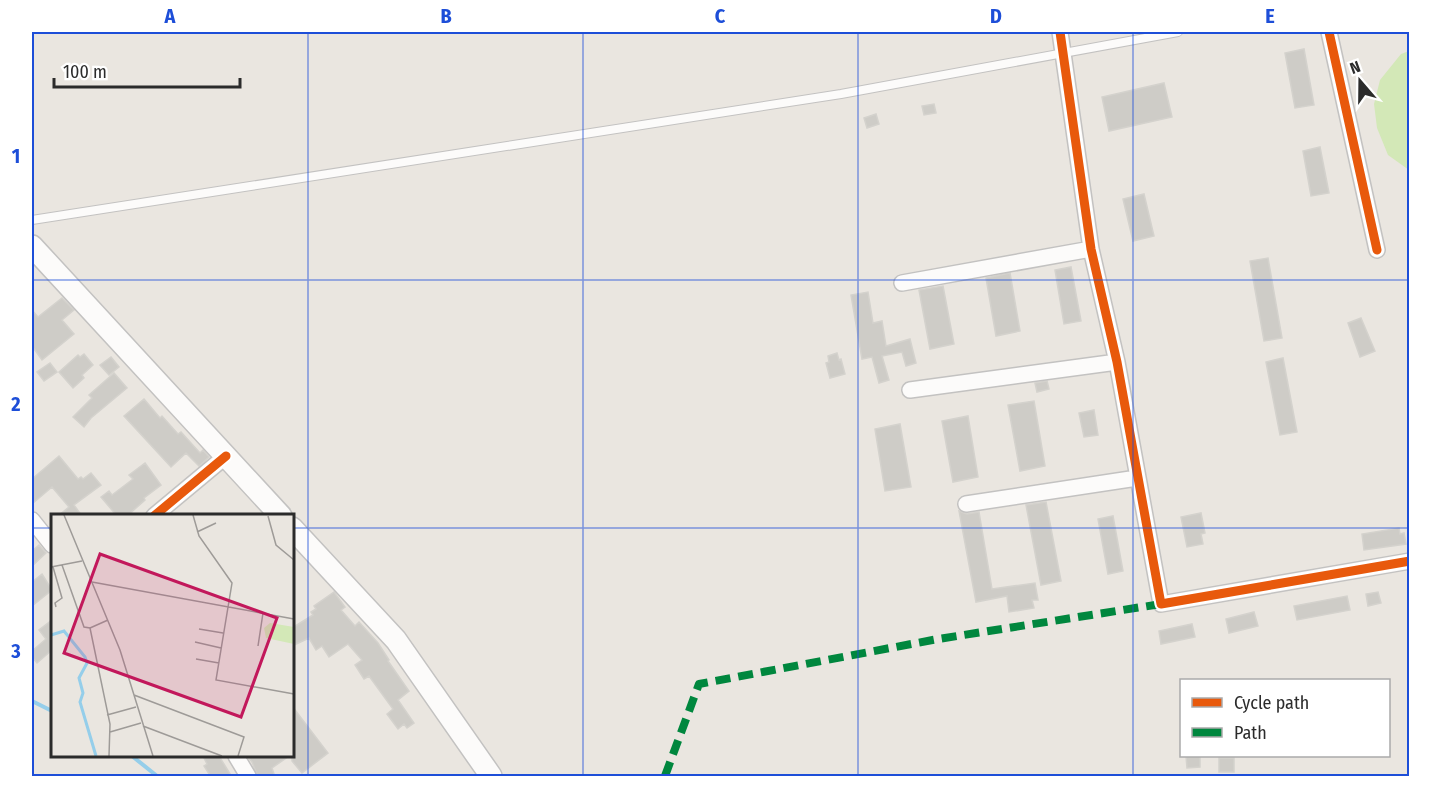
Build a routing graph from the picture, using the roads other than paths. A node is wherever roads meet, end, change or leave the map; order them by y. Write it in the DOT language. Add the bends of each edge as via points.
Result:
graph roads {
  1 [pos="1060,32"];
  2 [pos="1178,32"];
  3 [pos="1329,32"];
  4 [pos="1064,52"];
  5 [pos="32,220"];
  6 [pos="32,246"];
  7 [pos="1091,249"];
  8 [pos="1377,250"];
  9 [pos="902,283"];
  10 [pos="1117,362"];
  11 [pos="910,390"];
  12 [pos="226,456"];
  13 [pos="1137,478"];
  14 [pos="966,504"];
  15 [pos="156,514"];
  16 [pos="279,514"];
  17 [pos="32,520"];
  18 [pos="294,530"];
  19 [pos="51,544"];
  20 [pos="1410,561"];
  21 [pos="237,757"];
  22 [pos="248,777"];
  23 [pos="491,777"];
  1 -- 4 [label="street"];
  2 -- 4 [label="lane"];
  3 -- 8 [label="street"];
  4 -- 5 [label="lane" via="842,94"];
  4 -- 7 [label="street"];
  6 -- 12 [label="main road"];
  7 -- 9 [label="street"];
  7 -- 10 [label="street"];
  10 -- 11 [label="street"];
  10 -- 13 [label="street"];
  12 -- 15 [label="street"];
  12 -- 16 [label="main road"];
  13 -- 14 [label="street"];
  13 -- 20 [label="street" via="1161,604"];
  17 -- 19 [label="street"];
  18 -- 23 [label="main road" via="396,640"];
  21 -- 22 [label="street"];
}
